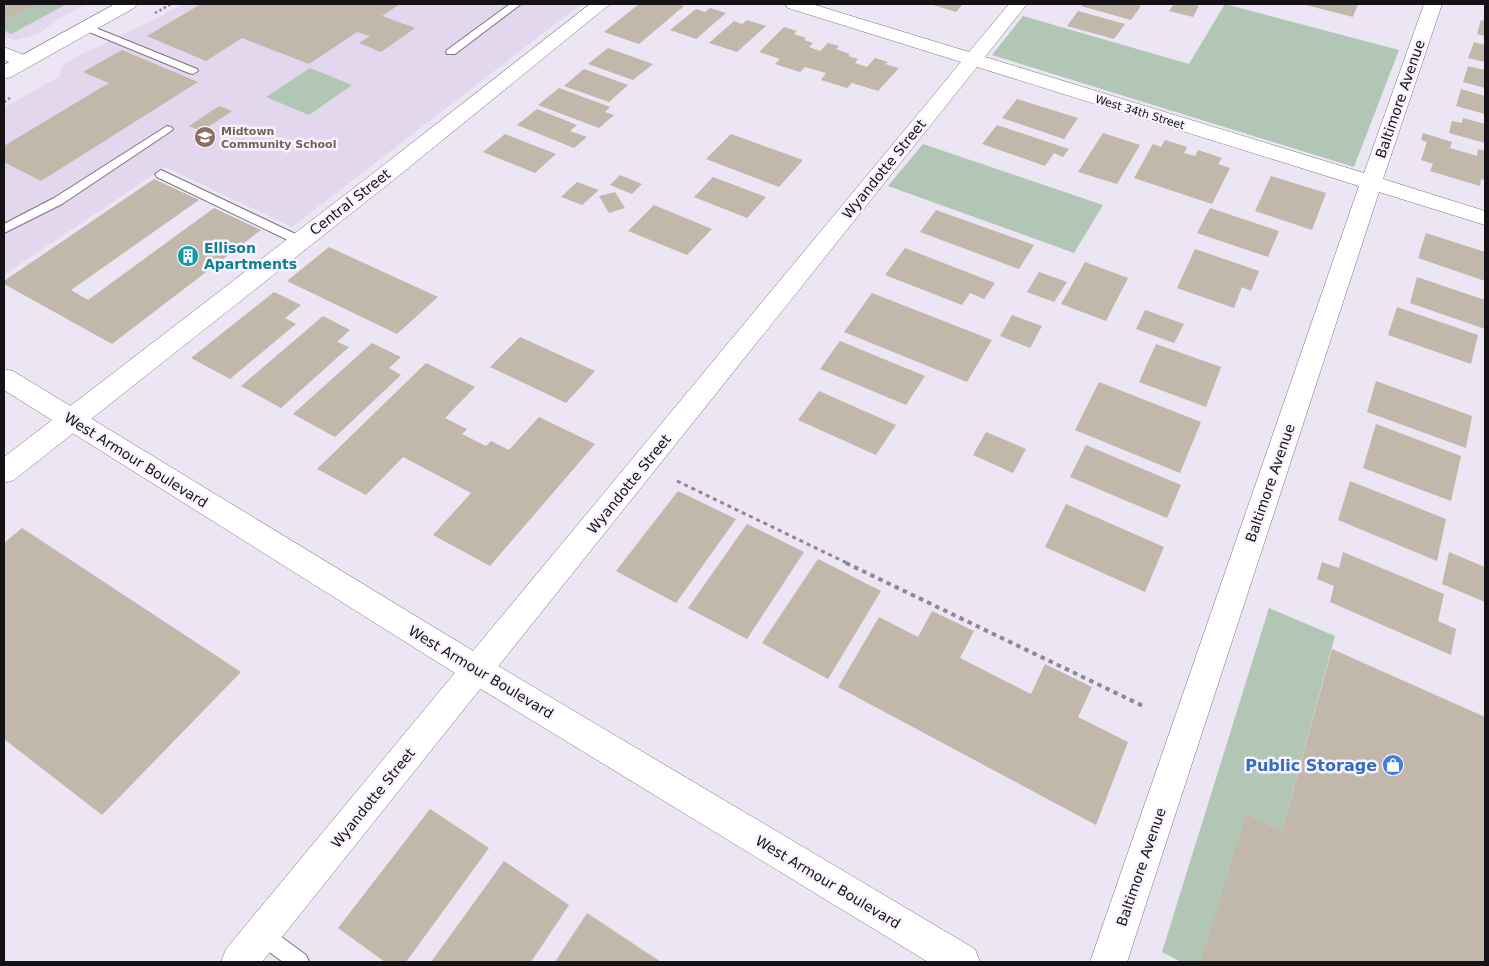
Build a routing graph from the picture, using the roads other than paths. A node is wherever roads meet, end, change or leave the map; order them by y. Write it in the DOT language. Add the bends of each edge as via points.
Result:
graph roads {
  1 [pos="128,4"];
  2 [pos="516,4"];
  3 [pos="601,4"];
  4 [pos="794,4"];
  5 [pos="1018,4"];
  6 [pos="1433,4"];
  7 [pos="86,27"];
  8 [pos="451,52"];
  9 [pos="4,53"];
  10 [pos="972,60"];
  11 [pos="24,62"];
  12 [pos="193,71"];
  13 [pos="4,73"];
  14 [pos="167,129"];
  15 [pos="160,174"];
  16 [pos="1371,183"];
  17 [pos="1485,218"];
  18 [pos="4,229"];
  19 [pos="300,241"];
  20 [pos="4,378"];
  21 [pos="71,420"];
  22 [pos="4,472"];
  23 [pos="477,670"];
  24 [pos="262,934"];
  25 [pos="239,962"];
  26 [pos="299,962"];
  27 [pos="962,962"];
  28 [pos="1109,962"];
  1 -- 7 [label="street"];
  2 -- 8 [label="lane"];
  3 -- 19 [label="street, Central Street"];
  4 -- 10 [label="street, West 34th Street"];
  5 -- 10 [label="street, Wyandotte Street"];
  6 -- 16 [label="street, Baltimore Avenue"];
  7 -- 11 [label="street"];
  7 -- 12 [label="lane"];
  9 -- 11 [label="street"];
  10 -- 16 [label="street, West 34th Street"];
  10 -- 23 [label="street, Wyandotte Street"];
  11 -- 13 [label="street"];
  14 -- 18 [label="lane" via="58,200"];
  15 -- 19 [label="lane"];
  16 -- 17 [label="street, West 34th Street"];
  16 -- 28 [label="street, Baltimore Avenue"];
  19 -- 21 [label="street, Central Street"];
  20 -- 21 [label="street, West Armour Boulevard"];
  21 -- 22 [label="street, Central Street"];
  21 -- 23 [label="street, West Armour Boulevard"];
  23 -- 24 [label="street, Wyandotte Street"];
  23 -- 27 [label="street, West Armour Boulevard"];
  24 -- 25 [label="street, Wyandotte Street"];
  24 -- 26 [label="lane"];
}
